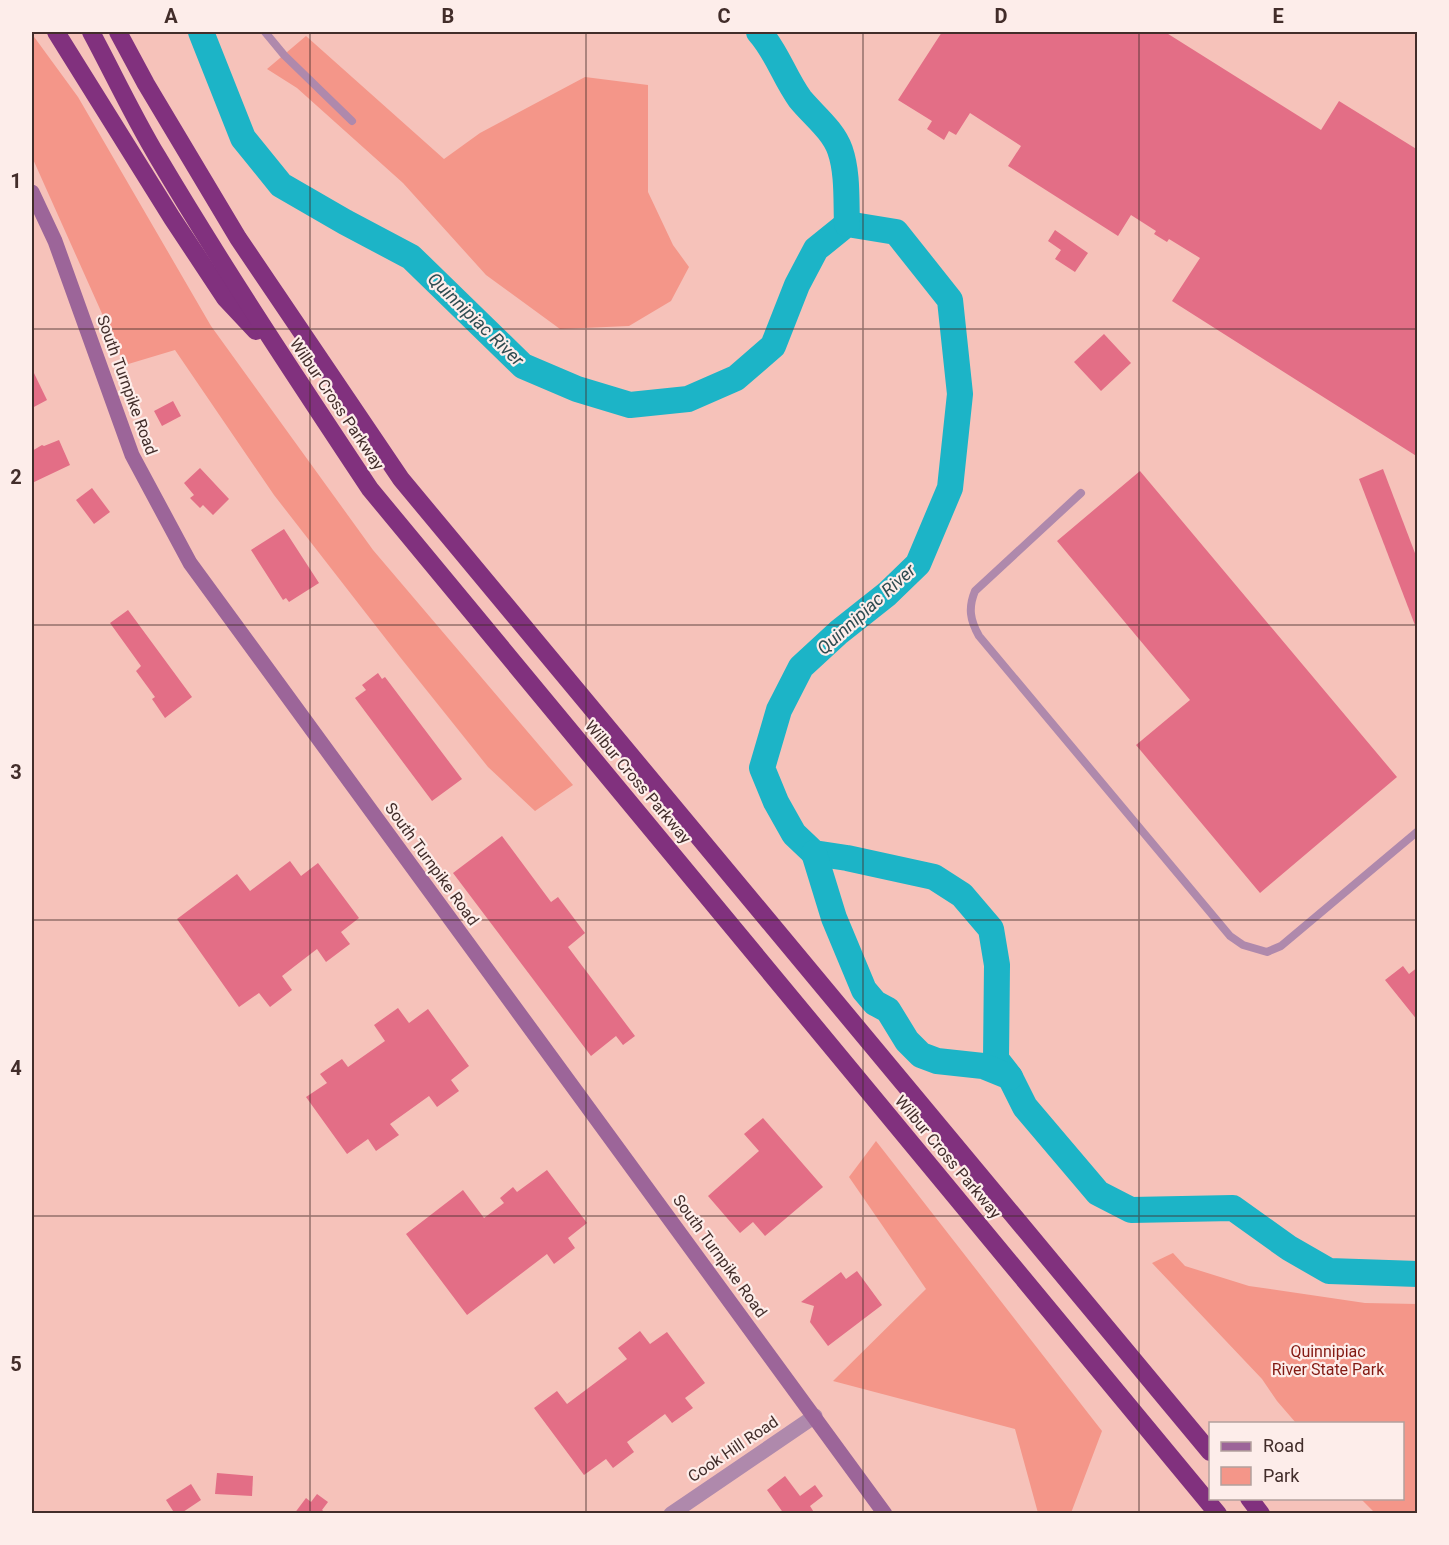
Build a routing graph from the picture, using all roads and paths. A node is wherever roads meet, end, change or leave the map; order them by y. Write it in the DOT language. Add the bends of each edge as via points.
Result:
graph roads {
  1 [pos="56,32"];
  2 [pos="91,32"];
  3 [pos="118,32"];
  4 [pos="129,32"];
  5 [pos="265,32"];
  6 [pos="146,84"];
  7 [pos="352,121"];
  8 [pos="32,192"];
  9 [pos="285,361"];
  10 [pos="1081,493"];
  11 [pos="1418,831"];
  12 [pos="815,1416"];
  13 [pos="1209,1451"];
  14 [pos="1251,1500"];
  15 [pos="670,1514"];
  16 [pos="885,1514"];
  17 [pos="1218,1514"];
  18 [pos="1262,1514"];
  1 -- 9 [label="highway" via="225,298"];
  2 -- 9 [label="highway, Wilbur Cross Parkway" via="156,154"];
  3 -- 6 [label="highway, Wilbur Cross Parkway"];
  4 -- 6 [label="highway"];
  5 -- 7 [label="lane"];
  6 -- 13 [label="highway, Wilbur Cross Parkway" via="238,238 401,479"];
  8 -- 12 [label="main road, South Turnpike Road" via="55,241 132,455 195,570"];
  9 -- 17 [label="highway, Wilbur Cross Parkway" via="370,489"];
  10 -- 11 [label="lane" via="975,591 970,601 970,618 979,636 1230,936 1243,945 1268,952 1281,946"];
  12 -- 15 [label="street, Cook Hill Road"];
  12 -- 16 [label="main road, South Turnpike Road"];
  14 -- 18 [label="highway"];
}
